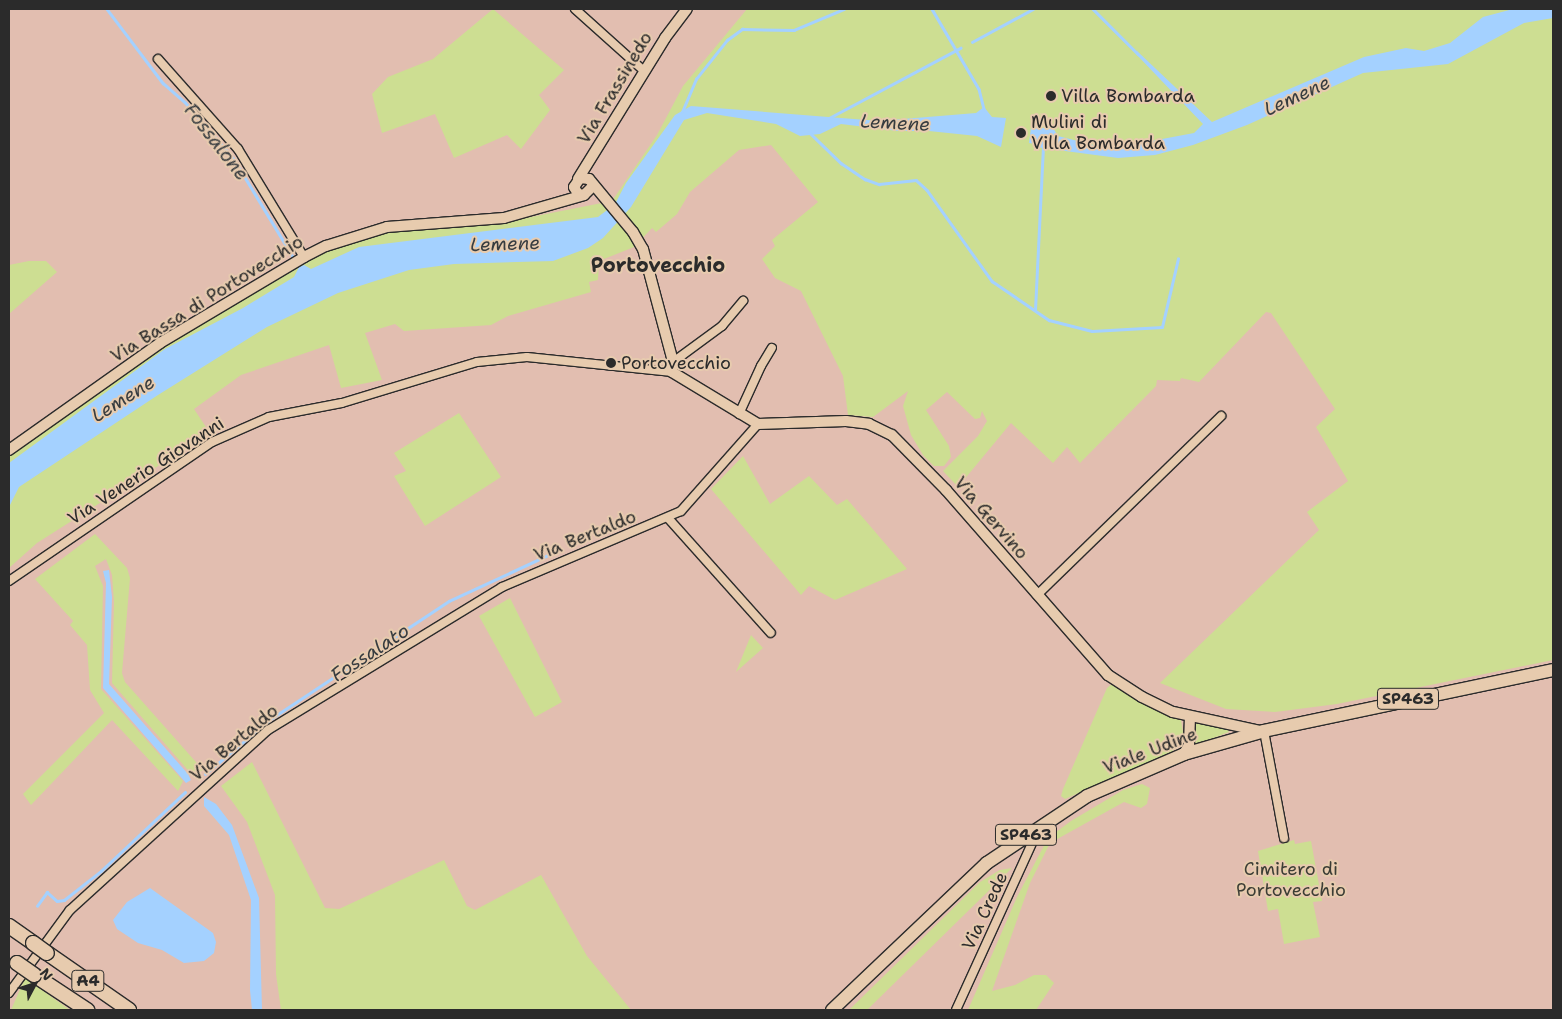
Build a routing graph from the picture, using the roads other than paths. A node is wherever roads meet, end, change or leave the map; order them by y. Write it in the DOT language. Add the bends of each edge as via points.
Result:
graph roads {
  1 [pos="575,9"];
  2 [pos="687,9"];
  3 [pos="158,59"];
  4 [pos="644,71"];
  5 [pos="590,161"];
  6 [pos="576,182"];
  7 [pos="588,190"];
  8 [pos="560,202"];
  9 [pos="298,260"];
  10 [pos="743,301"];
  11 [pos="772,348"];
  12 [pos="673,367"];
  13 [pos="739,414"];
  14 [pos="1221,416"];
  15 [pos="756,427"];
  16 [pos="9,450"];
  17 [pos="668,518"];
  18 [pos="9,581"];
  19 [pos="1037,595"];
  20 [pos="771,633"];
  21 [pos="1553,670"];
  22 [pos="1190,716"];
  23 [pos="1264,731"];
  24 [pos="1184,754"];
  25 [pos="1040,824"];
  26 [pos="1284,838"];
  27 [pos="9,926"];
  28 [pos="13,960"];
  29 [pos="9,992"];
  30 [pos="87,1010"];
  31 [pos="129,1010"];
  32 [pos="832,1010"];
  33 [pos="956,1010"];
  1 -- 4 [label="street"];
  2 -- 4 [label="street, Via Frassinedo"];
  3 -- 9 [label="street" via="238,150"];
  4 -- 5 [label="street, Via Frassinedo"];
  5 -- 6 [label="street, Via Frassinedo"];
  5 -- 7 [label="street"];
  6 -- 7 [label="street" via="576,192"];
  6 -- 7 [label="street" via="586,178"];
  6 -- 8 [label="street, Via Frassinedo"];
  7 -- 8 [label="street, Via Bassa di Portovecchio"];
  7 -- 12 [label="street" via="608,203 622,218 643,249"];
  8 -- 9 [label="street, Via Bassa di Portovecchio" via="504,218 387,227"];
  9 -- 16 [label="street, Via Bassa di Portovecchio" via="160,343"];
  10 -- 12 [label="street" via="722,326"];
  11 -- 13 [label="street" via="760,366"];
  12 -- 13 [label="street, Via Gervino"];
  12 -- 18 [label="street, Via Venerio Giovanni" via="527,357 477,362 368,394 270,417 212,442"];
  13 -- 15 [label="street, Via Gervino"];
  14 -- 19 [label="street"];
  15 -- 17 [label="street, Via Bertaldo" via="681,511"];
  15 -- 19 [label="street, Via Gervino" via="846,421 869,424 892,435 946,490"];
  17 -- 20 [label="street"];
  17 -- 29 [label="street, Via Bertaldo" via="502,587 268,730 60,922"];
  19 -- 22 [label="street, Via Gervino" via="1108,675 1142,697"];
  21 -- 23 [label="main road, Viale Udine / SP463"];
  22 -- 23 [label="street, Via Gervino"];
  22 -- 24 [label="street" via="1189,745"];
  23 -- 24 [label="main road, Viale Udine / SP463"];
  23 -- 26 [label="street"];
  24 -- 25 [label="main road, Viale Udine / SP463" via="1087,796"];
  25 -- 32 [label="main road, Viale Udine / SP463" via="954,893"];
  25 -- 33 [label="street, Via Crede"];
  27 -- 31 [label="highway, A4, bridge"];
  28 -- 30 [label="highway, A4, bridge"];
}
